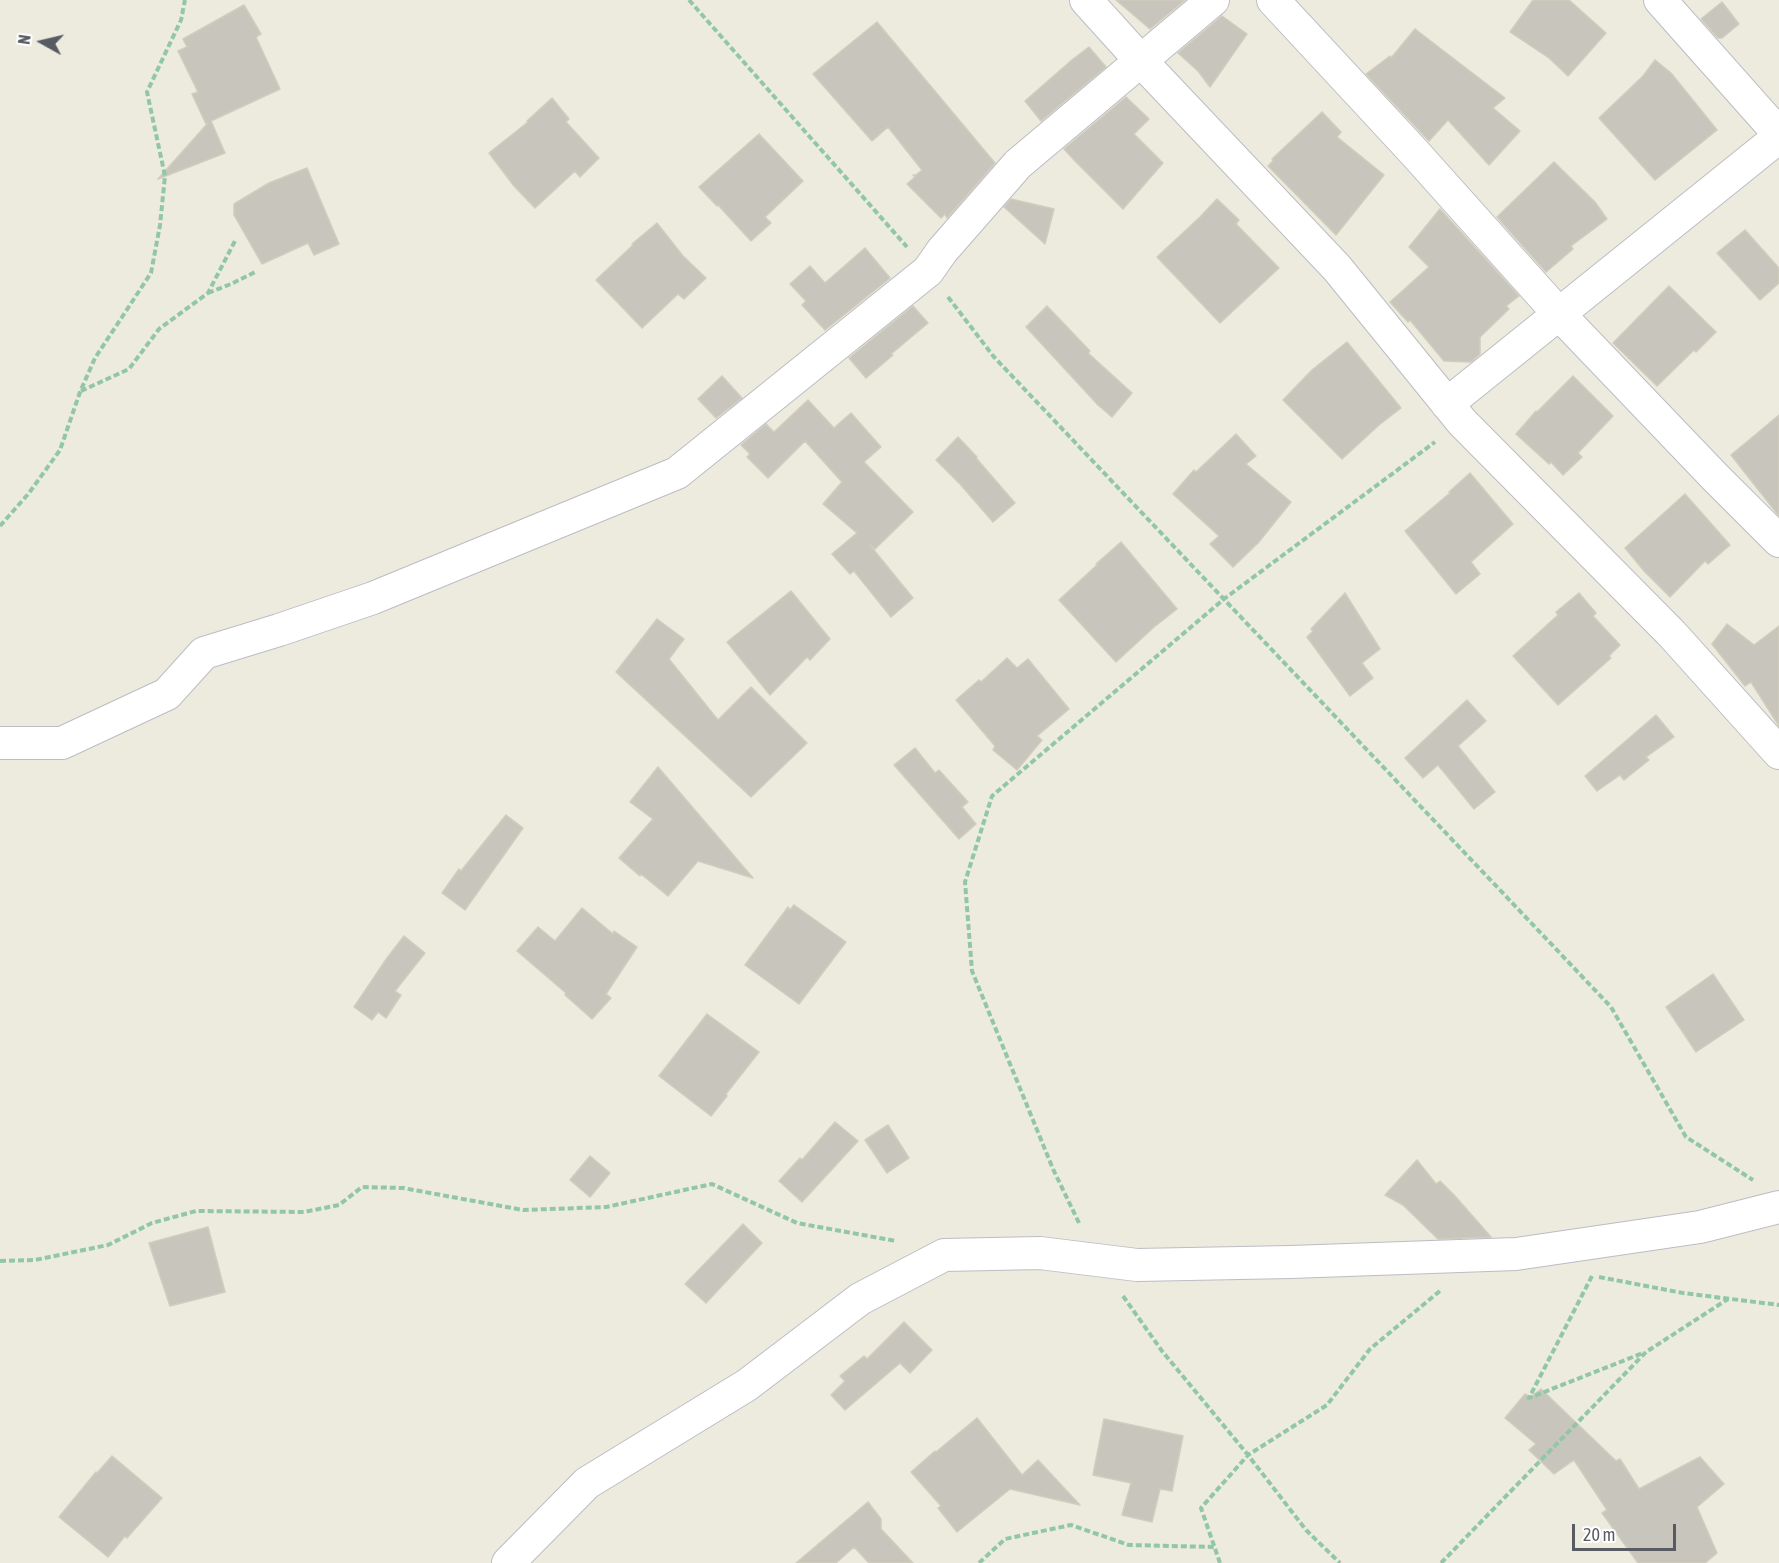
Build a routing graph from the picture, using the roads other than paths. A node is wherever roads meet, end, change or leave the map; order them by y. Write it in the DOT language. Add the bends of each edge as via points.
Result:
graph roads {
  1 [pos="1086,0"];
  2 [pos="1213,0"];
  3 [pos="1273,0"];
  4 [pos="1660,0"];
  5 [pos="1142,62"];
  6 [pos="1779,136"];
  7 [pos="1559,314"];
  8 [pos="1454,413"];
  9 [pos="1779,541"];
  10 [pos="0,743"];
  11 [pos="1779,753"];
  12 [pos="1770,1196"];
  13 [pos="508,1563"];
  1 -- 5 [label="street"];
  2 -- 5 [label="street"];
  3 -- 7 [label="street"];
  4 -- 6 [label="street"];
  5 -- 8 [label="street" via="1337,268"];
  5 -- 10 [label="street" via="1018,165 928,271 677,473 373,598 204,653 167,694 62,743"];
  6 -- 7 [label="street"];
  7 -- 8 [label="street"];
  7 -- 9 [label="street"];
  8 -- 11 [label="street" via="1672,634"];
  12 -- 13 [label="street" via="1700,1227 1516,1254 1137,1265 1040,1253 944,1255 860,1299 747,1385 587,1483"];
}
